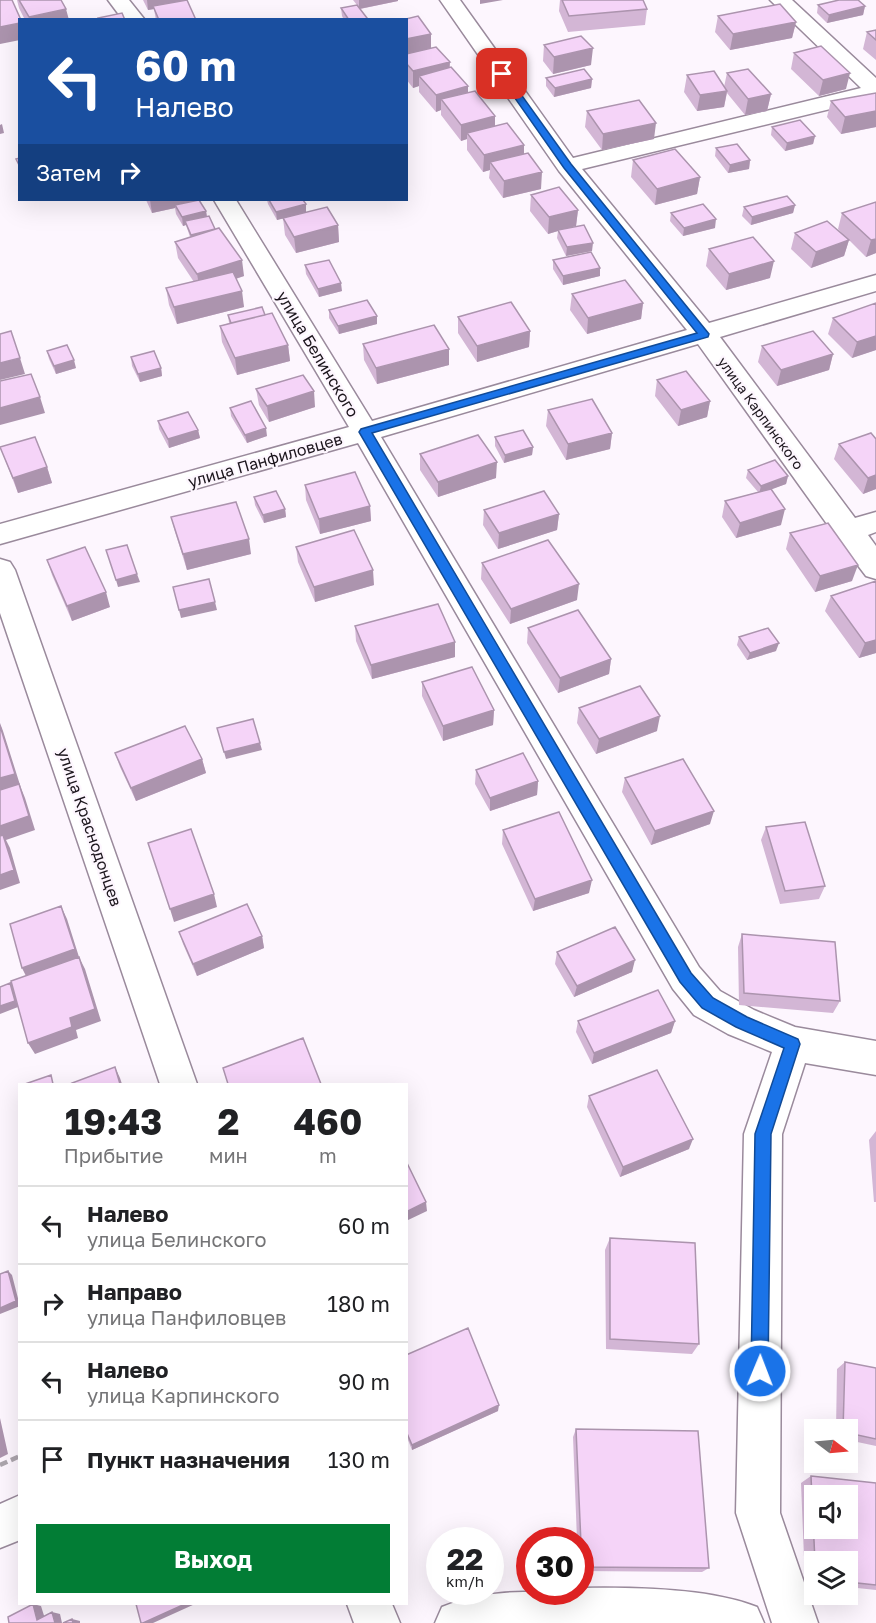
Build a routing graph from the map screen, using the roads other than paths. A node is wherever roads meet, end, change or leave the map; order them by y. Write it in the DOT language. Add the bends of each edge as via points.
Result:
graph roads {
  1 [pos="118,0"];
  2 [pos="450,0"];
  3 [pos="780,0"];
  4 [pos="133,18"];
  5 [pos="876,90"];
  6 [pos="567,166"];
  7 [pos="226,201"];
  8 [pos="876,283"];
  9 [pos="704,334"];
  10 [pos="365,432"];
  11 [pos="876,522"];
  12 [pos="847,531"];
  13 [pos="0,534"];
  14 [pos="876,568"];
  15 [pos="0,570"];
  16 [pos="793,1044"];
  17 [pos="876,1058"];
  18 [pos="179,1083"];
  19 [pos="18,1518"];
  20 [pos="0,1527"];
  21 [pos="370,1605"];
  22 [pos="377,1623"];
  23 [pos="458,1623"];
  24 [pos="741,1623"];
  25 [pos="795,1623"];
  1 -- 4 [label="street"];
  2 -- 6 [label="street, улица Карпинского"];
  3 -- 5 [label="street"];
  5 -- 6 [label="street"];
  6 -- 9 [label="street, улица Карпинского"];
  7 -- 10 [label="street, улица Белинского"];
  8 -- 9 [label="street, улица Панфиловцев"];
  9 -- 10 [label="street, улица Панфиловцев"];
  9 -- 12 [label="street, улица Карпинского"];
  10 -- 13 [label="street, улица Панфиловцев"];
  10 -- 16 [label="street, улица Белинского" via="686,978 707,1003"];
  11 -- 12 [label="street"];
  12 -- 14 [label="street, улица Карпинского"];
  15 -- 18 [label="street, улица Краснодонцев"];
  16 -- 17 [label="street, улица Белинского"];
  16 -- 25 [label="street" via="763,1134 758,1513"];
  19 -- 20 [label="street"];
  21 -- 22 [label="street"];
  23 -- 24 [label="street" via="564,1609 698,1616"];
}
